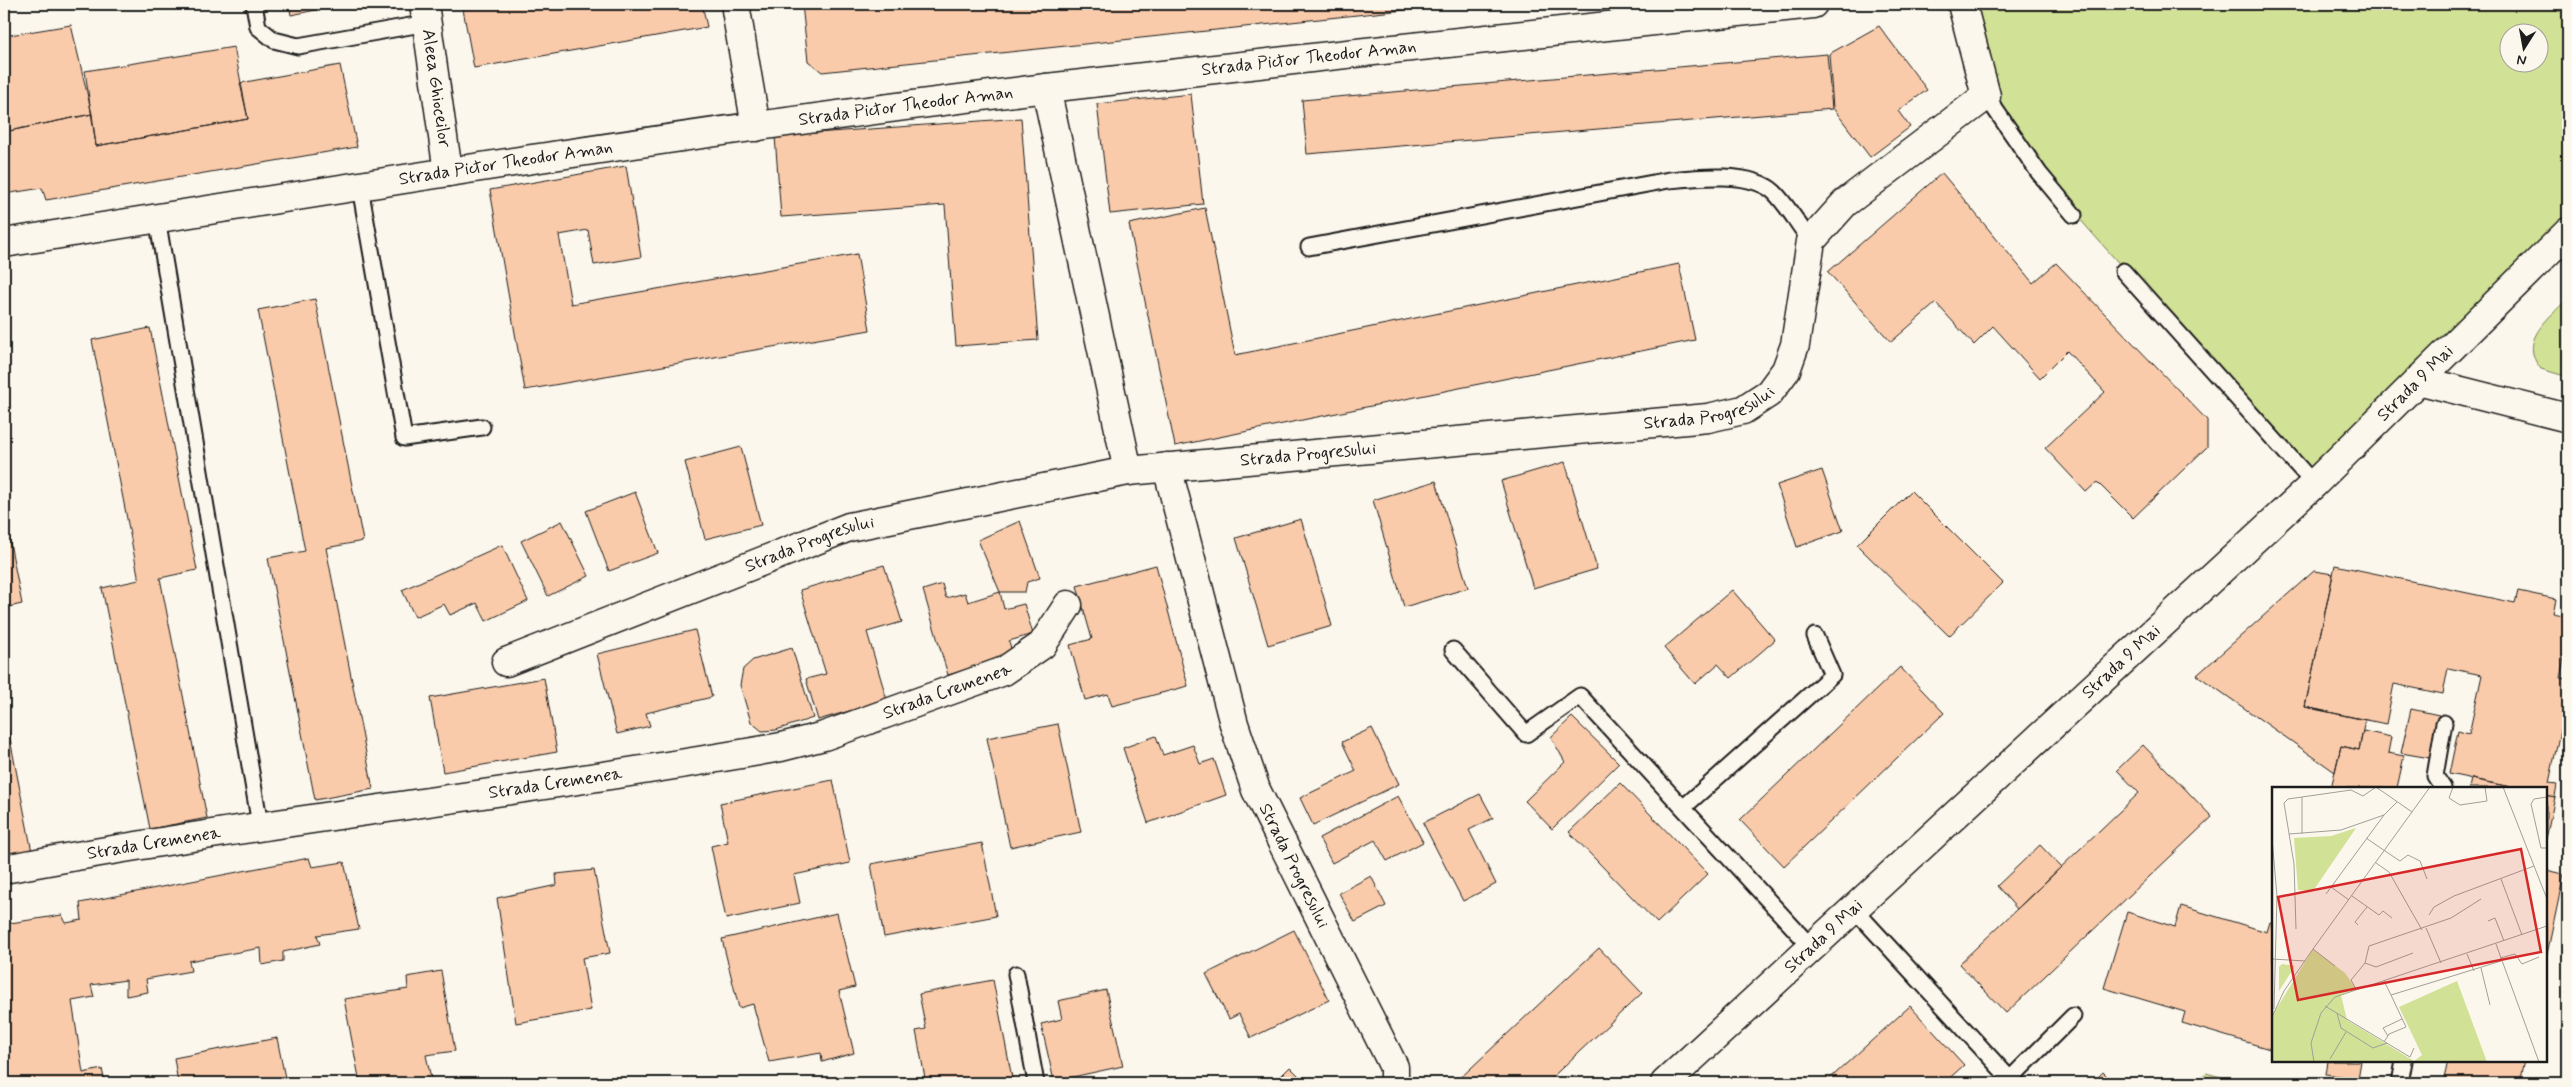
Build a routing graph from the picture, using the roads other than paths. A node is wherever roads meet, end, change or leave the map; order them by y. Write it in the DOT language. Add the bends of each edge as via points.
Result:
graph roads {
  1 [pos="254,4"];
  2 [pos="735,4"];
  3 [pos="1813,4"];
  4 [pos="1962,4"];
  5 [pos="1659,12"];
  6 [pos="426,14"];
  7 [pos="1046,88"];
  8 [pos="1986,96"];
  9 [pos="756,127"];
  10 [pos="448,172"];
  11 [pos="360,186"];
  12 [pos="2074,215"];
  13 [pos="158,218"];
  14 [pos="2568,232"];
  15 [pos="1811,242"];
  16 [pos="4,243"];
  17 [pos="1309,247"];
  18 [pos="2123,270"];
  19 [pos="2418,380"];
  20 [pos="2568,418"];
  21 [pos="482,427"];
  22 [pos="1166,467"];
  23 [pos="1128,471"];
  24 [pos="2314,484"];
  25 [pos="1068,605"];
  26 [pos="1815,636"];
  27 [pos="1453,650"];
  28 [pos="506,662"];
  29 [pos="2444,724"];
  30 [pos="2442,787"];
  31 [pos="1684,807"];
  32 [pos="260,825"];
  33 [pos="4,869"];
  34 [pos="1854,910"];
  35 [pos="1812,948"];
  36 [pos="1016,974"];
  37 [pos="2074,1016"];
  38 [pos="2404,1062"];
  39 [pos="2008,1081"];
  40 [pos="1036,1083"];
  41 [pos="1394,1083"];
  42 [pos="1665,1083"];
  43 [pos="2400,1083"];
  1 -- 6 [label="lane" via="258,27 274,40 298,46"];
  2 -- 9 [label="street"];
  3 -- 5 [label="street, Strada Pictor Theodor Aman"];
  4 -- 8 [label="street"];
  5 -- 7 [label="street, Strada Pictor Theodor Aman"];
  6 -- 10 [label="street, Aleea Ghioceilor"];
  7 -- 9 [label="street, Strada Pictor Theodor Aman"];
  7 -- 23 [label="street"];
  8 -- 12 [label="lane" via="2039,173"];
  8 -- 15 [label="street" via="1845,203"];
  9 -- 10 [label="street, Strada Pictor Theodor Aman"];
  10 -- 11 [label="street, Strada Pictor Theodor Aman"];
  11 -- 13 [label="street, Strada Pictor Theodor Aman"];
  11 -- 21 [label="lane" via="404,438"];
  13 -- 16 [label="street, Strada Pictor Theodor Aman"];
  13 -- 32 [label="lane"];
  14 -- 19 [label="street, Strada 9 Mai"];
  15 -- 17 [label="lane" via="1773,192 1752,181 1706,176 1669,180"];
  15 -- 22 [label="street, Strada Progresului" via="1795,346 1786,370 1769,393 1743,410 1708,418"];
  18 -- 24 [label="lane"];
  19 -- 20 [label="street"];
  19 -- 24 [label="street, Strada 9 Mai"];
  22 -- 23 [label="street, Strada Progresului"];
  22 -- 41 [label="street, Strada Progresului" via="1234,724 1256,790 1394,1067"];
  23 -- 28 [label="street, Strada Progresului" via="849,527"];
  24 -- 34 [label="street, Strada 9 Mai"];
  25 -- 32 [label="street, Strada Cremenea" via="1042,645 1004,671 815,738 715,759 502,793"];
  26 -- 31 [label="lane" via="1832,675"];
  27 -- 31 [label="lane" via="1526,734 1580,696"];
  29 -- 30 [label="lane" via="2435,776"];
  31 -- 35 [label="lane"];
  32 -- 33 [label="street, Strada Cremenea"];
  34 -- 35 [label="street, Strada 9 Mai"];
  34 -- 39 [label="lane"];
  35 -- 42 [label="street, Strada 9 Mai"];
  36 -- 40 [label="lane"];
  37 -- 39 [label="lane"];
  38 -- 43 [label="lane"];
}
